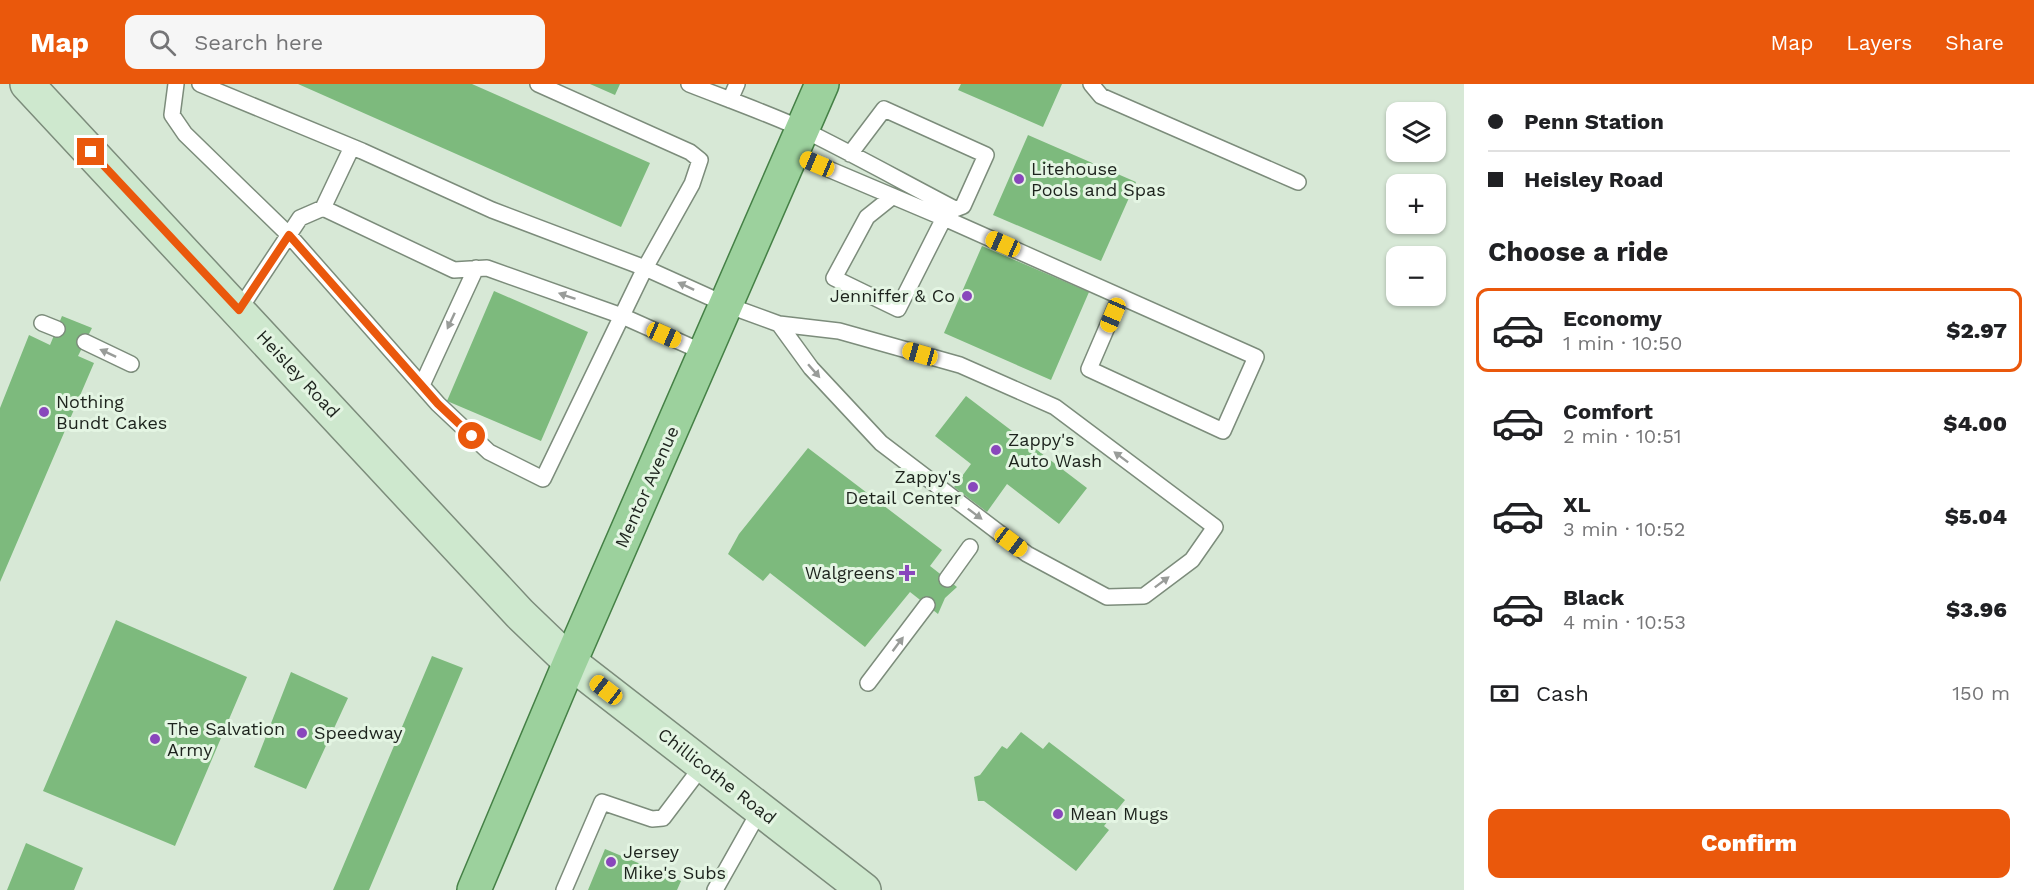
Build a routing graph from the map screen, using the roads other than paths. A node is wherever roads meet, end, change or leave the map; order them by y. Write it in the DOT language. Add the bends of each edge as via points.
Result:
graph roads {
  1 [pos="27,84"];
  2 [pos="176,84"];
  3 [pos="200,84"];
  4 [pos="538,84"];
  5 [pos="689,84"];
  6 [pos="737,84"];
  7 [pos="822,84"];
  8 [pos="1091,84"];
  9 [pos="730,100"];
  10 [pos="798,142"];
  11 [pos="352,147"];
  12 [pos="850,154"];
  13 [pos="1298,182"];
  14 [pos="892,196"];
  15 [pos="323,208"];
  16 [pos="944,218"];
  17 [pos="289,235"];
  18 [pos="476,268"];
  19 [pos="645,268"];
  20 [pos="1120,297"];
  21 [pos="727,305"];
  22 [pos="239,310"];
  23 [pos="622,316"];
  24 [pos="42,323"];
  25 [pos="779,324"];
  26 [pos="57,329"];
  27 [pos="85,342"];
  28 [pos="705,353"];
  29 [pos="131,364"];
  30 [pos="422,385"];
  31 [pos="970,547"];
  32 [pos="946,579"];
  33 [pos="927,605"];
  34 [pos="570,662"];
  35 [pos="868,683"];
  36 [pos="703,765"];
  37 [pos="760,810"];
  38 [pos="474,890"];
  39 [pos="564,890"];
  40 [pos="715,890"];
  41 [pos="864,890"];
  1 -- 22 [label="street, Heisley Road"];
  2 -- 17 [label="lane" via="172,116 185,134"];
  3 -- 11 [label="lane"];
  4 -- 19 [label="lane" via="700,160 692,184"];
  5 -- 9 [label="lane"];
  6 -- 9 [label="lane"];
  7 -- 10 [label="main road, Mentor Avenue"];
  8 -- 13 [label="lane" via="1101,96"];
  9 -- 10 [label="lane"];
  10 -- 12 [label="lane"];
  10 -- 14 [label="lane"];
  10 -- 21 [label="main road, Mentor Avenue"];
  11 -- 15 [label="lane"];
  11 -- 19 [label="lane" via="492,210"];
  12 -- 12 [label="lane" via="955,209 963,206 986,155 884,109"];
  14 -- 16 [label="lane"];
  14 -- 16 [label="lane" via="867,217 834,278 898,309"];
  15 -- 17 [label="lane" via="300,219"];
  15 -- 18 [label="lane" via="454,270"];
  16 -- 20 [label="lane"];
  17 -- 22 [label="lane"];
  17 -- 30 [label="lane"];
  23 -- 18 [label="lane, one-way" via="487,268"];
  18 -- 30 [label="lane, one-way"];
  21 -- 19 [label="lane, one-way"];
  19 -- 23 [label="lane"];
  20 -- 20 [label="lane" via="1257,357 1223,431 1089,369"];
  21 -- 25 [label="lane"];
  21 -- 28 [label="main road, Mentor Avenue"];
  22 -- 34 [label="street, Heisley Road" via="520,614"];
  23 -- 28 [label="lane"];
  23 -- 30 [label="lane" via="543,479 489,452"];
  24 -- 26 [label="lane"];
  25 -- 25 [label="lane, one-way" via="811,368 881,443 1028,554 1107,597 1144,596 1192,560 1215,527 1055,407 960,365 839,331"];
  29 -- 27 [label="lane, one-way"];
  28 -- 34 [label="main road, Mentor Avenue"];
  31 -- 32 [label="lane"];
  35 -- 33 [label="lane, one-way"];
  34 -- 36 [label="street, Chillicothe Road"];
  34 -- 38 [label="main road, Mentor Avenue"];
  36 -- 37 [label="street, Chillicothe Road"];
  36 -- 39 [label="lane" via="663,818 652,819 602,802"];
  37 -- 40 [label="lane"];
  37 -- 41 [label="street, Chillicothe Road"];
}
